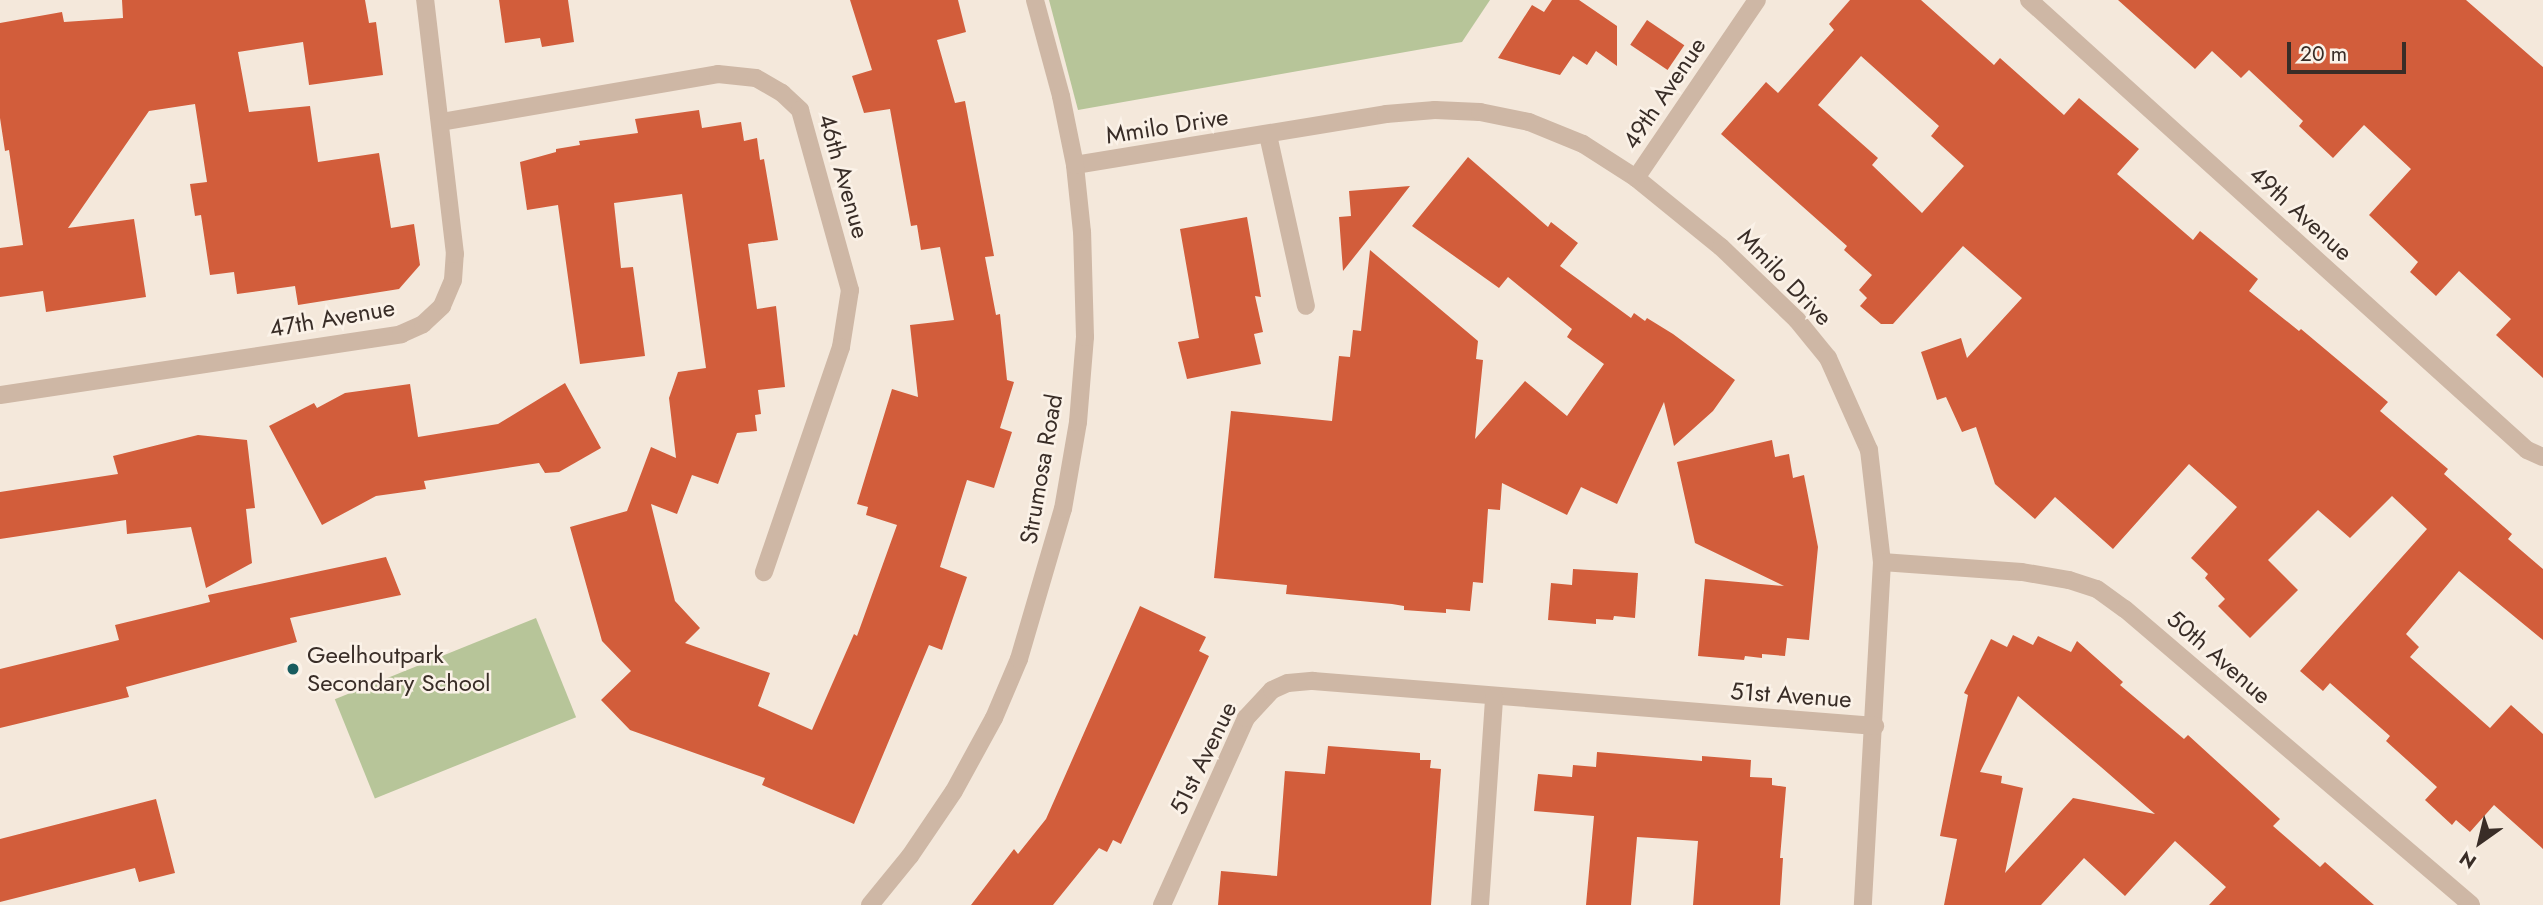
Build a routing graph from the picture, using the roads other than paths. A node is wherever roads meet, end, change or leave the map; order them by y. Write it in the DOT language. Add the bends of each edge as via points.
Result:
graph roads {
  1 [pos="425,0"];
  2 [pos="1035,0"];
  3 [pos="1757,0"];
  4 [pos="2029,0"];
  5 [pos="441,122"];
  6 [pos="1268,135"];
  7 [pos="1074,165"];
  8 [pos="1636,178"];
  9 [pos="1306,306"];
  10 [pos="0,395"];
  11 [pos="2543,457"];
  12 [pos="1882,562"];
  13 [pos="764,572"];
  14 [pos="1494,697"];
  15 [pos="1875,726"];
  16 [pos="870,905"];
  17 [pos="1162,905"];
  18 [pos="1480,905"];
  19 [pos="1863,905"];
  20 [pos="2471,905"];
  1 -- 5 [label="street, 47th Avenue"];
  2 -- 7 [label="street, Strumosa Road"];
  3 -- 8 [label="street, 49th Avenue"];
  4 -- 11 [label="street, 49th Avenue" via="2527,450"];
  5 -- 10 [label="street, 47th Avenue" via="453,280 442,306 424,324 401,334"];
  5 -- 13 [label="street, 46th Avenue" via="719,74 756,78 800,110 850,290 841,347"];
  6 -- 7 [label="street, Mmilo Drive"];
  6 -- 8 [label="street, Mmilo Drive" via="1386,114 1480,113 1529,122 1583,144"];
  6 -- 9 [label="street"];
  7 -- 16 [label="street, Strumosa Road" via="1082,232 1085,337 1078,422 1060,522 1019,659 994,718 954,791"];
  8 -- 12 [label="street, Mmilo Drive" via="1721,247 1797,320 1828,358 1869,450"];
  12 -- 15 [label="street, Mmilo Drive"];
  12 -- 20 [label="street, 50th Avenue" via="2022,572 2097,589"];
  14 -- 15 [label="street, 51st Avenue"];
  14 -- 17 [label="street, 51st Avenue" via="1313,681 1272,690 1234,738"];
  14 -- 18 [label="street"];
  15 -- 19 [label="street, Mmilo Drive"];
}
